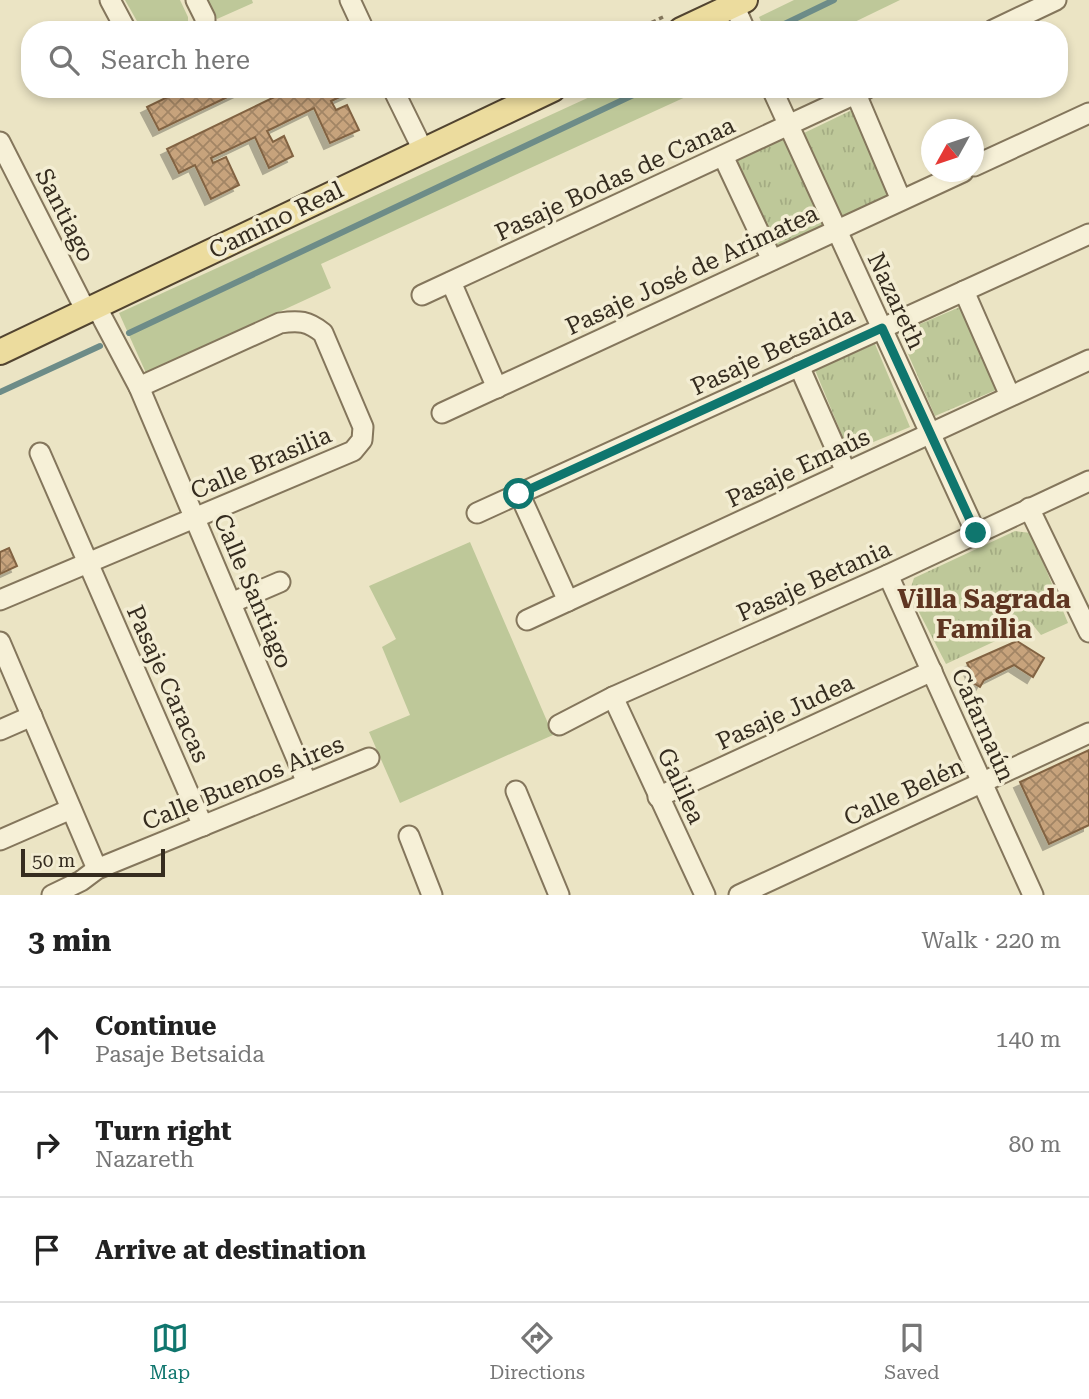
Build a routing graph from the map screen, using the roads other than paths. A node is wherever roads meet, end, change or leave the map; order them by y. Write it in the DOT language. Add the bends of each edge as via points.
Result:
graph roads {
  1 [pos="110,0"];
  2 [pos="196,0"];
  3 [pos="349,0"];
  4 [pos="1056,0"];
  5 [pos="739,3"];
  6 [pos="121,21"];
  7 [pos="205,21"];
  8 [pos="360,21"];
  9 [pos="700,21"];
  10 [pos="743,21"];
  11 [pos="1012,21"];
  12 [pos="397,98"];
  13 [pos="534,98"];
  14 [pos="776,98"];
  15 [pos="848,98"];
  16 [pos="863,98"];
  17 [pos="1089,113"];
  18 [pos="789,125"];
  19 [pos="0,142"];
  20 [pos="423,150"];
  21 [pos="723,156"];
  22 [pos="984,161"];
  23 [pos="941,182"];
  24 [pos="901,200"];
  25 [pos="837,230"];
  26 [pos="1089,233"];
  27 [pos="772,260"];
  28 [pos="451,282"];
  29 [pos="964,291"];
  30 [pos="422,295"];
  31 [pos="91,308"];
  32 [pos="882,328"];
  33 [pos="0,352"];
  34 [pos="1089,359"];
  35 [pos="799,366"];
  36 [pos="139,387"];
  37 [pos="497,388"];
  38 [pos="1010,396"];
  39 [pos="442,413"];
  40 [pos="930,433"];
  41 [pos="40,453"];
  42 [pos="846,472"];
  43 [pos="1089,481"];
  44 [pos="519,494"];
  45 [pos="1029,508"];
  46 [pos="477,513"];
  47 [pos="195,517"];
  48 [pos="976,533"];
  49 [pos="88,562"];
  50 [pos="888,575"];
  51 [pos="280,582"];
  52 [pos="0,600"];
  53 [pos="568,601"];
  54 [pos="231,603"];
  55 [pos="1084,605"];
  56 [pos="527,620"];
  57 [pos="1089,632"];
  58 [pos="0,642"];
  59 [pos="932,671"];
  60 [pos="613,697"];
  61 [pos="32,716"];
  62 [pos="559,725"];
  63 [pos="0,730"];
  64 [pos="1089,733"];
  65 [pos="369,758"];
  66 [pos="307,783"];
  67 [pos="982,783"];
  68 [pos="516,791"];
  69 [pos="658,797"];
  70 [pos="71,809"];
  71 [pos="203,826"];
  72 [pos="409,836"];
  73 [pos="0,839"];
  74 [pos="97,869"];
  75 [pos="52,895"];
  76 [pos="432,895"];
  77 [pos="559,895"];
  78 [pos="705,895"];
  79 [pos="739,895"];
  80 [pos="1032,895"];
  1 -- 6 [label="street"];
  2 -- 7 [label="street"];
  3 -- 8 [label="street"];
  4 -- 11 [label="street"];
  5 -- 9 [label="main road"];
  5 -- 10 [label="street"];
  12 -- 20 [label="street"];
  13 -- 20 [label="main road, Camino Real"];
  14 -- 18 [label="street, Nazareth"];
  15 -- 18 [label="street, Pasaje Bodas de Canaa"];
  16 -- 24 [label="street"];
  17 -- 22 [label="street"];
  18 -- 21 [label="street, Pasaje Bodas de Canaa"];
  18 -- 25 [label="street, Nazareth"];
  19 -- 31 [label="street, Santiago"];
  20 -- 31 [label="main road, Camino Real"];
  21 -- 27 [label="street"];
  21 -- 28 [label="street, Pasaje Bodas de Canaa"];
  23 -- 24 [label="street, Pasaje José de Arimatea"];
  24 -- 25 [label="street, Pasaje José de Arimatea"];
  25 -- 27 [label="street, Pasaje José de Arimatea"];
  25 -- 32 [label="street, Nazareth"];
  26 -- 29 [label="street, Pasaje Betsaida"];
  27 -- 37 [label="street, Pasaje José de Arimatea"];
  28 -- 30 [label="street, Pasaje Bodas de Canaa"];
  28 -- 37 [label="street"];
  29 -- 32 [label="street, Pasaje Betsaida"];
  29 -- 38 [label="street"];
  31 -- 33 [label="main road, Camino Real"];
  31 -- 36 [label="street, Calle Santiago"];
  32 -- 35 [label="street, Pasaje Betsaida"];
  32 -- 40 [label="street, Nazareth"];
  34 -- 38 [label="street, Pasaje Emaús"];
  35 -- 42 [label="street"];
  35 -- 44 [label="street, Pasaje Betsaida"];
  36 -- 47 [label="street, Calle Santiago"];
  36 -- 47 [label="street, Calle Brasilia" via="281,323 310,323 323,333 363,426 362,440 353,451"];
  37 -- 39 [label="street, Pasaje José de Arimatea"];
  38 -- 40 [label="street, Pasaje Emaús"];
  40 -- 42 [label="street, Pasaje Emaús"];
  40 -- 48 [label="street, Nazareth"];
  41 -- 49 [label="street, Pasaje Caracas"];
  42 -- 53 [label="street, Pasaje Emaús"];
  43 -- 45 [label="street, Pasaje Betania"];
  44 -- 46 [label="street, Pasaje Betsaida"];
  44 -- 53 [label="street"];
  45 -- 48 [label="street, Pasaje Betania"];
  45 -- 55 [label="street"];
  47 -- 49 [label="street, Calle Brasilia"];
  47 -- 54 [label="street, Calle Santiago"];
  48 -- 50 [label="street, Pasaje Betania"];
  49 -- 52 [label="street, Calle Brasilia"];
  49 -- 71 [label="street, Pasaje Caracas"];
  50 -- 59 [label="street, Cafarnaún"];
  50 -- 60 [label="street, Pasaje Betania"];
  51 -- 54 [label="street"];
  53 -- 56 [label="street, Pasaje Emaús"];
  54 -- 66 [label="street, Calle Santiago"];
  55 -- 57 [label="street"];
  58 -- 61 [label="street"];
  59 -- 67 [label="street, Cafarnaún"];
  59 -- 69 [label="street, Pasaje Judea"];
  60 -- 62 [label="street, Pasaje Betania"];
  60 -- 69 [label="street, Galilea"];
  61 -- 63 [label="street"];
  61 -- 70 [label="street"];
  64 -- 67 [label="street, Calle Belén"];
  65 -- 66 [label="street, Calle Buenos Aires"];
  66 -- 71 [label="street, Calle Buenos Aires"];
  67 -- 79 [label="street, Calle Belén"];
  67 -- 80 [label="street, Cafarnaún"];
  68 -- 77 [label="street"];
  69 -- 78 [label="street, Galilea"];
  70 -- 73 [label="street"];
  70 -- 74 [label="street"];
  71 -- 74 [label="street, Calle Buenos Aires"];
  72 -- 76 [label="street"];
  74 -- 75 [label="street, Calle Buenos Aires"];
}
